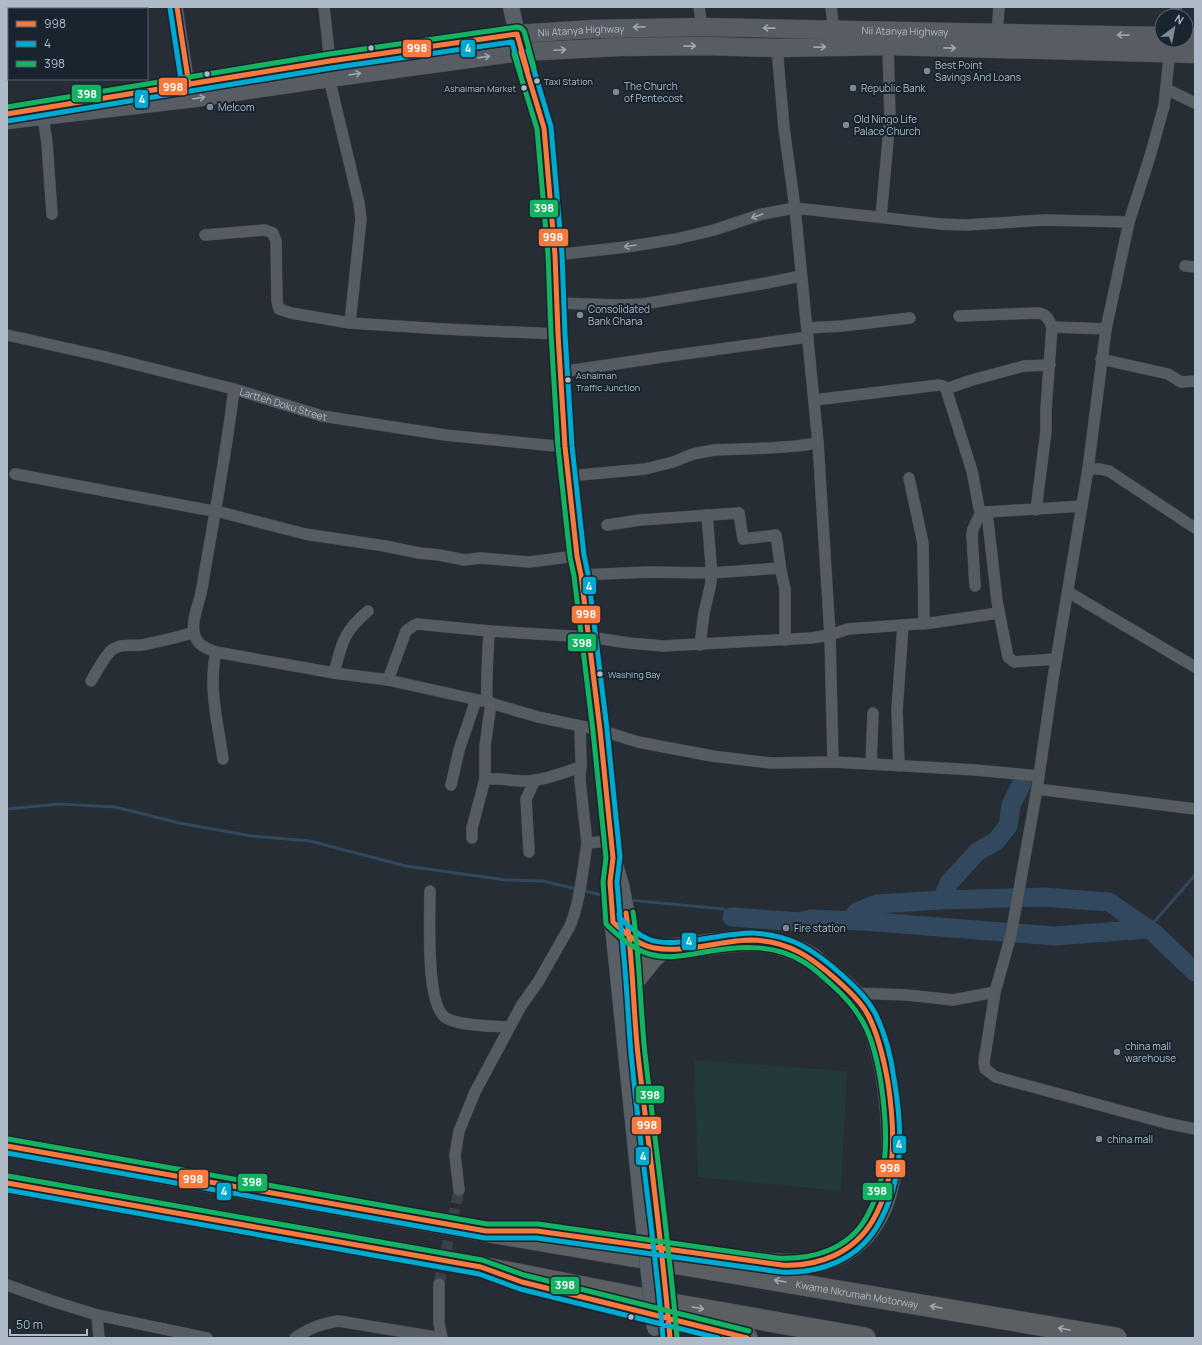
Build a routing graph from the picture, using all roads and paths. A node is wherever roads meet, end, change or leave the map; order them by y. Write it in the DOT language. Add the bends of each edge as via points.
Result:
graph roads {
  1 [pos="177,7"];
  2 [pos="324,7"];
  3 [pos="511,7"];
  4 [pos="699,7"];
  5 [pos="832,7"];
  6 [pos="1000,7"];
  7 [pos="702,27"];
  8 [pos="834,30"];
  9 [pos="997,33"];
  10 [pos="517,34"];
  11 [pos="1154,36"];
  12 [pos="888,46"];
  13 [pos="1154,47"];
  14 [pos="776,48"];
  15 [pos="1170,48"];
  16 [pos="1174,48"];
  17 [pos="521,52"];
  18 [pos="1195,54"];
  19 [pos="329,69"];
  20 [pos="189,85"];
  21 [pos="1166,89"];
  22 [pos="1195,103"];
  23 [pos="7,114"];
  24 [pos="43,116"];
  25 [pos="7,120"];
  26 [pos="794,208"];
  27 [pos="52,214"];
  28 [pos="881,217"];
  29 [pos="1129,222"];
  30 [pos="205,235"];
  31 [pos="555,255"];
  32 [pos="801,276"];
  33 [pos="557,303"];
  34 [pos="959,316"];
  35 [pos="910,318"];
  36 [pos="350,323"];
  37 [pos="1052,327"];
  38 [pos="1106,329"];
  39 [pos="807,333"];
  40 [pos="558,334"];
  41 [pos="7,335"];
  42 [pos="1101,359"];
  43 [pos="1050,365"];
  44 [pos="560,372"];
  45 [pos="1195,381"];
  46 [pos="234,389"];
  47 [pos="946,389"];
  48 [pos="814,400"];
  49 [pos="818,443"];
  50 [pos="565,447"];
  51 [pos="1088,470"];
  52 [pos="15,474"];
  53 [pos="569,476"];
  54 [pos="909,478"];
  55 [pos="1082,506"];
  56 [pos="1036,510"];
  57 [pos="216,511"];
  58 [pos="984,512"];
  59 [pos="707,515"];
  60 [pos="607,525"];
  61 [pos="1195,528"];
  62 [pos="577,556"];
  63 [pos="780,568"];
  64 [pos="711,573"];
  65 [pos="581,575"];
  66 [pos="975,586"];
  67 [pos="1068,592"];
  68 [pos="368,611"];
  69 [pos="999,613"];
  70 [pos="924,624"];
  71 [pos="903,625"];
  72 [pos="489,631"];
  73 [pos="194,632"];
  74 [pos="830,635"];
  75 [pos="589,637"];
  76 [pos="785,640"];
  77 [pos="700,644"];
  78 [pos="216,652"];
  79 [pos="1056,659"];
  80 [pos="1195,666"];
  81 [pos="334,673"];
  82 [pos="388,680"];
  83 [pos="91,681"];
  84 [pos="485,702"];
  85 [pos="873,712"];
  86 [pos="580,727"];
  87 [pos="600,730"];
  88 [pos="223,759"];
  89 [pos="833,762"];
  90 [pos="871,764"];
  91 [pos="899,766"];
  92 [pos="581,767"];
  93 [pos="1039,776"];
  94 [pos="485,779"];
  95 [pos="535,780"];
  96 [pos="451,785"];
  97 [pos="1038,789"];
  98 [pos="1195,809"];
  99 [pos="472,838"];
  100 [pos="611,841"];
  101 [pos="587,843"];
  102 [pos="529,852"];
  103 [pos="430,891"];
  104 [pos="621,928"];
  105 [pos="662,950"];
  106 [pos="634,982"];
  107 [pos="995,992"];
  108 [pos="852,993"];
  109 [pos="509,1027"];
  110 [pos="1195,1129"];
  111 [pos="7,1146"];
  112 [pos="7,1183"];
  113 [pos="459,1190"];
  114 [pos="486,1231"];
  115 [pos="653,1236"];
  116 [pos="481,1267"];
  117 [pos="439,1284"];
  118 [pos="7,1285"];
  119 [pos="97,1315"];
  120 [pos="662,1332"];
  121 [pos="99,1338"];
  122 [pos="207,1338"];
  123 [pos="295,1338"];
  124 [pos="442,1338"];
  125 [pos="747,1338"];
  126 [pos="865,1338"];
  127 [pos="1116,1338"];
  1 -- 20 [label="street"];
  2 -- 19 [label="street"];
  3 -- 10 [label="main road"];
  4 -- 7 [label="street"];
  5 -- 8 [label="street"];
  6 -- 9 [label="street"];
  8 -- 7 [label="main road, Nii Atanya Highway, one-way"];
  7 -- 10 [label="main road, Nii Atanya Highway, one-way" via="593,29"];
  8 -- 9 [label="main road, Nii Atanya Highway"];
  11 -- 9 [label="main road, Nii Atanya Highway, one-way"];
  10 -- 17 [label="main road"];
  10 -- 19 [label="main road, Nii Atanya Highway"];
  12 -- 13 [label="main road, one-way"];
  14 -- 12 [label="main road, one-way"];
  12 -- 28 [label="street" via="890,118"];
  17 -- 14 [label="main road, one-way" via="620,47"];
  14 -- 26 [label="street"];
  15 -- 21 [label="street"];
  16 -- 18 [label="main road"];
  19 -- 17 [label="main road, one-way"];
  17 -- 31 [label="main road" via="544,128"];
  19 -- 20 [label="main road, Nii Atanya Highway"];
  24 -- 19 [label="main road, one-way" via="194,98"];
  19 -- 36 [label="street" via="361,219"];
  20 -- 23 [label="main road, Nii Atanya Highway"];
  21 -- 22 [label="street"];
  21 -- 29 [label="street" via="1158,128"];
  24 -- 25 [label="main road"];
  24 -- 27 [label="street"];
  26 -- 28 [label="street"];
  26 -- 31 [label="street, one-way" via="762,214 676,239"];
  26 -- 32 [label="street"];
  28 -- 29 [label="street" via="967,225 1045,220"];
  29 -- 38 [label="street"];
  30 -- 36 [label="street" via="265,230 273,233 276,241 279,309"];
  31 -- 33 [label="main road"];
  32 -- 33 [label="street" via="643,304"];
  32 -- 39 [label="street"];
  33 -- 40 [label="main road"];
  34 -- 37 [label="street" via="1038,313 1048,318"];
  35 -- 39 [label="street"];
  36 -- 40 [label="street"];
  37 -- 38 [label="street"];
  37 -- 43 [label="street"];
  38 -- 42 [label="street"];
  39 -- 44 [label="street"];
  39 -- 48 [label="street"];
  40 -- 44 [label="main road"];
  41 -- 46 [label="street, Lartteh Doku Street"];
  42 -- 45 [label="street" via="1168,374 1182,382"];
  42 -- 51 [label="street"];
  43 -- 47 [label="street" via="1024,366"];
  43 -- 56 [label="street" via="1046,431"];
  44 -- 50 [label="main road"];
  46 -- 50 [label="street, Lartteh Doku Street" via="322,416 445,435"];
  46 -- 57 [label="street"];
  47 -- 48 [label="street" via="939,385"];
  47 -- 58 [label="street" via="970,463 979,508"];
  48 -- 49 [label="street"];
  49 -- 53 [label="street" via="776,448 714,450 645,469"];
  49 -- 74 [label="street"];
  50 -- 53 [label="main road"];
  51 -- 55 [label="street"];
  51 -- 61 [label="street" via="1109,471"];
  52 -- 57 [label="street"];
  53 -- 62 [label="main road"];
  54 -- 70 [label="street" via="923,543"];
  55 -- 56 [label="street"];
  55 -- 67 [label="street"];
  56 -- 58 [label="street"];
  57 -- 62 [label="street" via="305,534 465,560 480,558 529,562"];
  57 -- 73 [label="street"];
  58 -- 66 [label="street" via="972,535"];
  58 -- 69 [label="street"];
  59 -- 60 [label="street"];
  59 -- 63 [label="street" via="739,513 743,539 776,535"];
  59 -- 64 [label="street"];
  62 -- 65 [label="main road"];
  63 -- 64 [label="street"];
  63 -- 76 [label="street" via="785,589"];
  64 -- 65 [label="street"];
  64 -- 77 [label="street"];
  65 -- 75 [label="main road"];
  67 -- 79 [label="street"];
  67 -- 80 [label="street"];
  68 -- 81 [label="street" via="350,628 342,643"];
  69 -- 70 [label="street"];
  69 -- 79 [label="street" via="1008,657 1014,662"];
  70 -- 71 [label="street"];
  71 -- 74 [label="street" via="848,629"];
  71 -- 91 [label="street" via="897,710"];
  72 -- 75 [label="street"];
  72 -- 82 [label="street" via="417,624 406,631"];
  72 -- 84 [label="street"];
  73 -- 78 [label="street" via="197,641 204,648"];
  73 -- 83 [label="street" via="139,645 118,646 111,650"];
  74 -- 76 [label="street"];
  74 -- 89 [label="street"];
  75 -- 77 [label="street" via="646,646"];
  75 -- 87 [label="main road"];
  76 -- 77 [label="street"];
  78 -- 81 [label="street"];
  78 -- 88 [label="street" via="213,666 214,688"];
  79 -- 93 [label="street"];
  81 -- 82 [label="street"];
  82 -- 84 [label="street"];
  84 -- 86 [label="street"];
  84 -- 94 [label="street"];
  84 -- 96 [label="street" via="463,736"];
  85 -- 90 [label="street"];
  86 -- 87 [label="street"];
  86 -- 92 [label="street"];
  87 -- 89 [label="street" via="638,742 712,756 771,763"];
  87 -- 100 [label="main road"];
  89 -- 90 [label="street"];
  90 -- 91 [label="street"];
  91 -- 93 [label="street"];
  92 -- 95 [label="street"];
  92 -- 101 [label="street" via="580,787"];
  93 -- 97 [label="street"];
  94 -- 95 [label="street"];
  94 -- 99 [label="street" via="472,828"];
  95 -- 102 [label="street" via="526,799"];
  97 -- 98 [label="street"];
  97 -- 107 [label="street" via="1011,934"];
  100 -- 101 [label="street"];
  100 -- 104 [label="main road" via="624,900"];
  101 -- 109 [label="street" via="573,919 538,982"];
  103 -- 109 [label="street" via="429,945 434,998 438,1008 445,1017 454,1021"];
  104 -- 105 [label="highway" via="646,946"];
  104 -- 106 [label="main road"];
  104 -- 115 [label="main road"];
  105 -- 106 [label="highway" via="654,956"];
  105 -- 108 [label="highway" via="742,941 762,941 781,945 812,958"];
  106 -- 115 [label="main road"];
  107 -- 108 [label="street" via="953,1000"];
  107 -- 110 [label="street" via="984,1062 989,1073 1026,1086"];
  108 -- 114 [label="highway" via="868,1015 877,1035 886,1072 893,1161 882,1207 866,1233 839,1254 812,1263 790,1265 537,1231"];
  109 -- 113 [label="street" via="475,1092 459,1131 455,1155"];
  111 -- 114 [label="highway, Kwame Nkrumah Motorway"];
  112 -- 116 [label="highway"];
  127 -- 114 [label="highway, Kwame Nkrumah Motorway, one-way"];
  115 -- 120 [label="main road, bridge"];
  116 -- 125 [label="highway" via="522,1282"];
  116 -- 126 [label="highway, one-way"];
  117 -- 124 [label="street" via="439,1323"];
  118 -- 119 [label="street"];
  119 -- 121 [label="street"];
  119 -- 122 [label="street"];
  123 -- 124 [label="street" via="310,1328 338,1322"];
}
